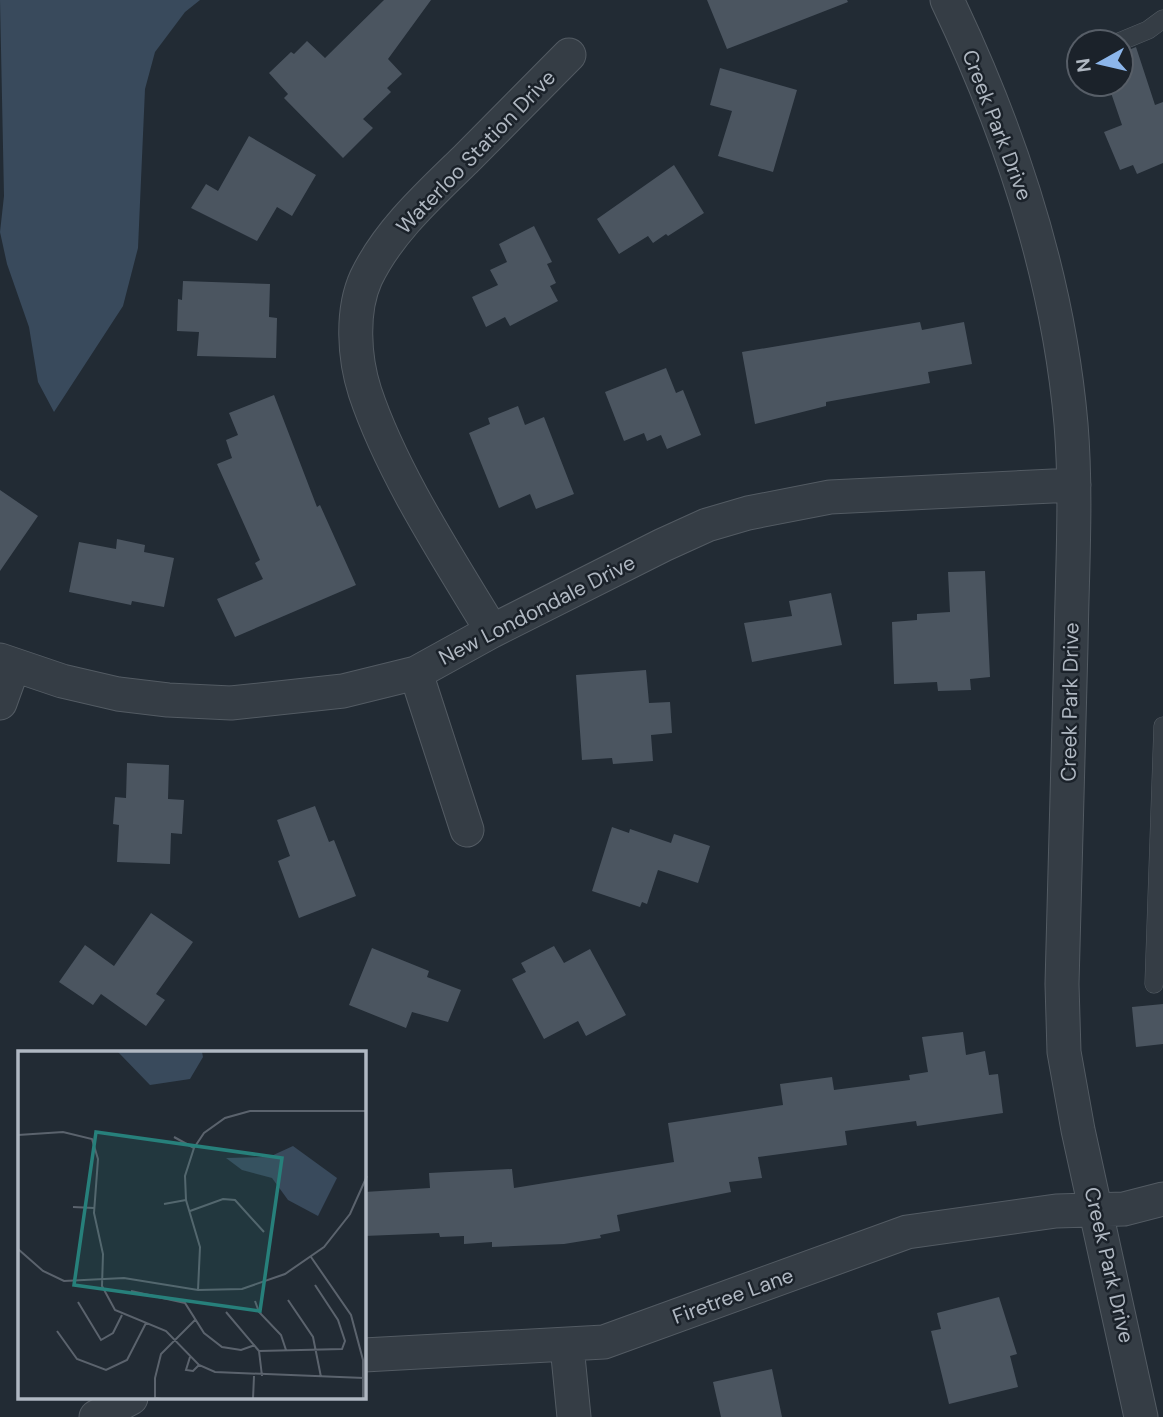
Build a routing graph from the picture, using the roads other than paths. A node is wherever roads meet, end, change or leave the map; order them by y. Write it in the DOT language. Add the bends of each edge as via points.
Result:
graph roads {
  1 [pos="947,0"];
  2 [pos="1163,19"];
  3 [pos="1135,35"];
  4 [pos="569,55"];
  5 [pos="1074,485"];
  6 [pos="492,631"];
  7 [pos="6,663"];
  8 [pos="416,673"];
  9 [pos="0,703"];
  10 [pos="1163,726"];
  11 [pos="467,830"];
  12 [pos="1154,984"];
  13 [pos="1163,1199"];
  14 [pos="1097,1211"];
  15 [pos="567,1346"];
  16 [pos="366,1355"];
  17 [pos="127,1400"];
  18 [pos="96,1417"];
  19 [pos="574,1417"];
  20 [pos="1141,1417"];
  1 -- 5 [label="street, Creek Park Drive" via="1016,161 1045,266 1071,422"];
  2 -- 3 [label="lane"];
  4 -- 6 [label="street, Waterloo Station Drive" via="411,214 366,278 359,302 357,356 365,391 446,555"];
  5 -- 6 [label="street, New Londondale Drive" via="830,496 748,513 663,545"];
  5 -- 14 [label="street, Creek Park Drive" via="1062,984 1065,1052"];
  6 -- 8 [label="street, New Londondale Drive"];
  7 -- 8 [label="street, New Londondale Drive" via="118,694 231,703 343,691"];
  7 -- 9 [label="street"];
  8 -- 11 [label="street"];
  10 -- 12 [label="lane"];
  13 -- 14 [label="street, Firetree Lane"];
  14 -- 15 [label="street, Firetree Lane" via="998,1217 907,1232 627,1335"];
  14 -- 20 [label="street, Creek Park Drive"];
  15 -- 16 [label="street, Firetree Lane"];
  15 -- 19 [label="street"];
  17 -- 18 [label="street"];
}
